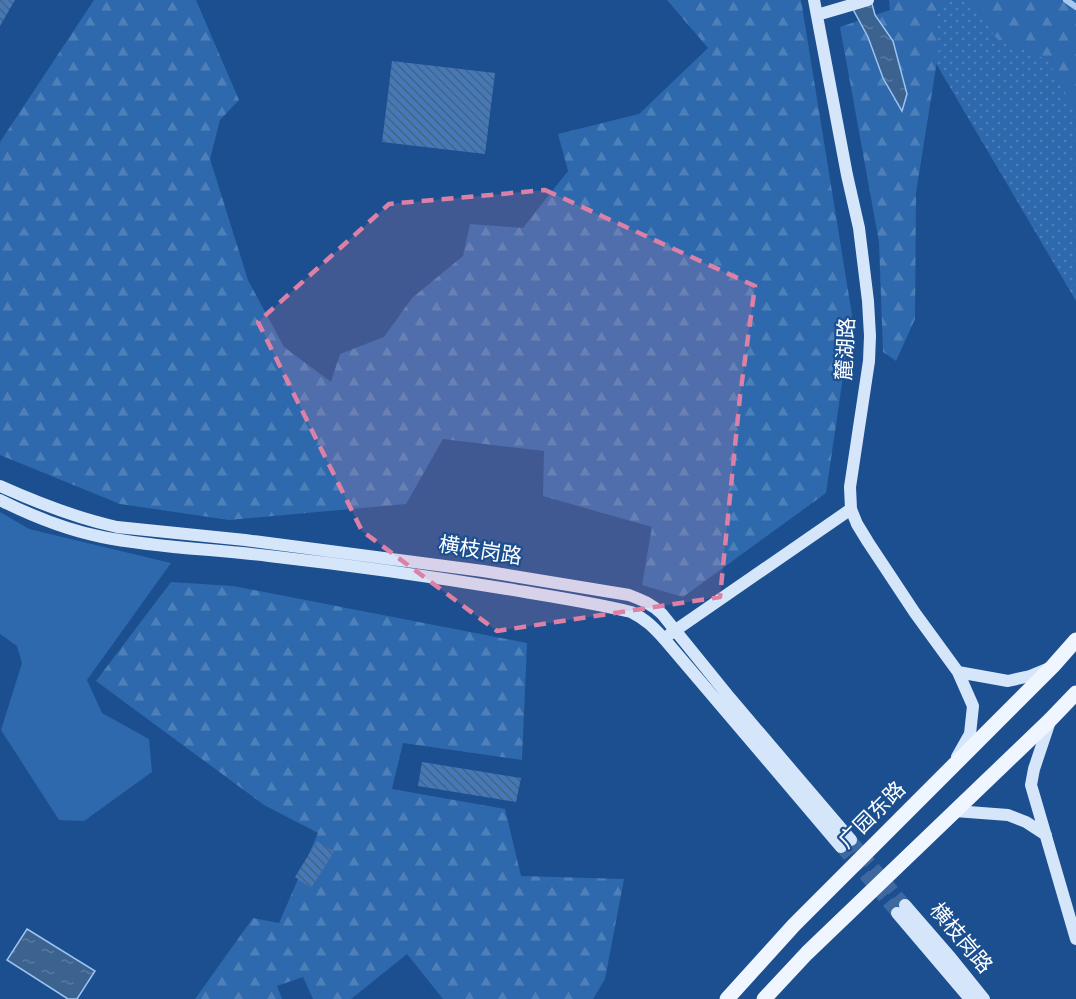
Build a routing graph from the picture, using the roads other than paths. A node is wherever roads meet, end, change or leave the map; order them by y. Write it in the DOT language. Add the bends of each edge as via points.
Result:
graph roads {
  1 [pos="814,0"];
  2 [pos="868,0"];
  3 [pos="1066,0"];
  4 [pos="1076,7"];
  5 [pos="817,15"];
  6 [pos="0,486"];
  7 [pos="0,500"];
  8 [pos="851,509"];
  9 [pos="676,630"];
  10 [pos="664,638"];
  11 [pos="1076,640"];
  12 [pos="1053,666"];
  13 [pos="958,672"];
  14 [pos="1076,693"];
  15 [pos="1050,720"];
  16 [pos="951,767"];
  17 [pos="955,811"];
  18 [pos="1046,836"];
  19 [pos="1076,939"];
  20 [pos="727,999"];
  21 [pos="764,999"];
  22 [pos="970,999"];
  23 [pos="984,999"];
  1 -- 5 [label="main road, 麓湖路"];
  2 -- 5 [label="main road"];
  3 -- 4 [label="street"];
  5 -- 8 [label="main road, 麓湖路" via="859,228 868,301 869,361 850,487"];
  6 -- 9 [label="main road, 横枝岗路" via="51,508 117,527 461,568 629,595 653,606"];
  7 -- 10 [label="main road, 横枝岗路" via="100,537 438,578 616,608 642,617"];
  8 -- 9 [label="main road"];
  8 -- 13 [label="main road, 麓湖路" via="867,542"];
  9 -- 10 [label="main road"];
  9 -- 10 [label="main road, 横枝岗路" via="846,844"];
  11 -- 12 [label="main road, 广园东路"];
  12 -- 13 [label="main road" via="1008,681"];
  12 -- 16 [label="main road, 广园东路"];
  13 -- 16 [label="main road, 麓湖路" via="973,706 970,734"];
  14 -- 15 [label="main road"];
  15 -- 17 [label="main road"];
  15 -- 18 [label="main road" via="1032,785"];
  16 -- 20 [label="main road, 广园东路" via="794,925"];
  17 -- 18 [label="main road" via="1008,815"];
  17 -- 21 [label="main road"];
  18 -- 19 [label="main road"];
  22 -- 23 [label="main road, 横枝岗路" via="901,909 958,966"];
}
